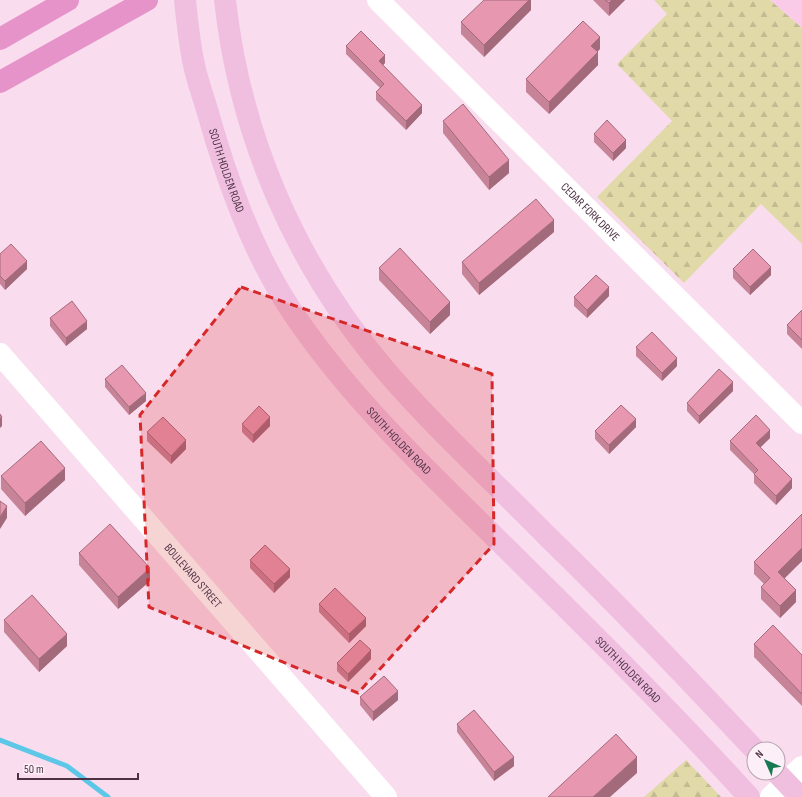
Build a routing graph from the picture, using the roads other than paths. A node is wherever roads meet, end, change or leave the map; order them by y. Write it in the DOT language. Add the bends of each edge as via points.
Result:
graph roads {
  1 [pos="68,0"];
  2 [pos="147,0"];
  3 [pos="185,0"];
  4 [pos="225,0"];
  5 [pos="378,0"];
  6 [pos="0,39"];
  7 [pos="0,82"];
  8 [pos="0,354"];
  9 [pos="802,423"];
  10 [pos="746,741"];
  11 [pos="802,767"];
  12 [pos="783,787"];
  13 [pos="386,797"];
  14 [pos="749,797"];
  1 -- 6 [label="highway"];
  2 -- 7 [label="highway"];
  3 -- 14 [label="main road, SOUTH HOLDEN ROAD" via="193,60 216,141 239,208 267,268 288,305 319,350 350,389 409,453 629,668"];
  4 -- 10 [label="main road" via="245,104 268,178 308,262 356,333 411,400 620,608"];
  5 -- 9 [label="street, CEDAR FORK DRIVE"];
  8 -- 13 [label="street, BOULEVARD STREET"];
  11 -- 12 [label="street"];
}
